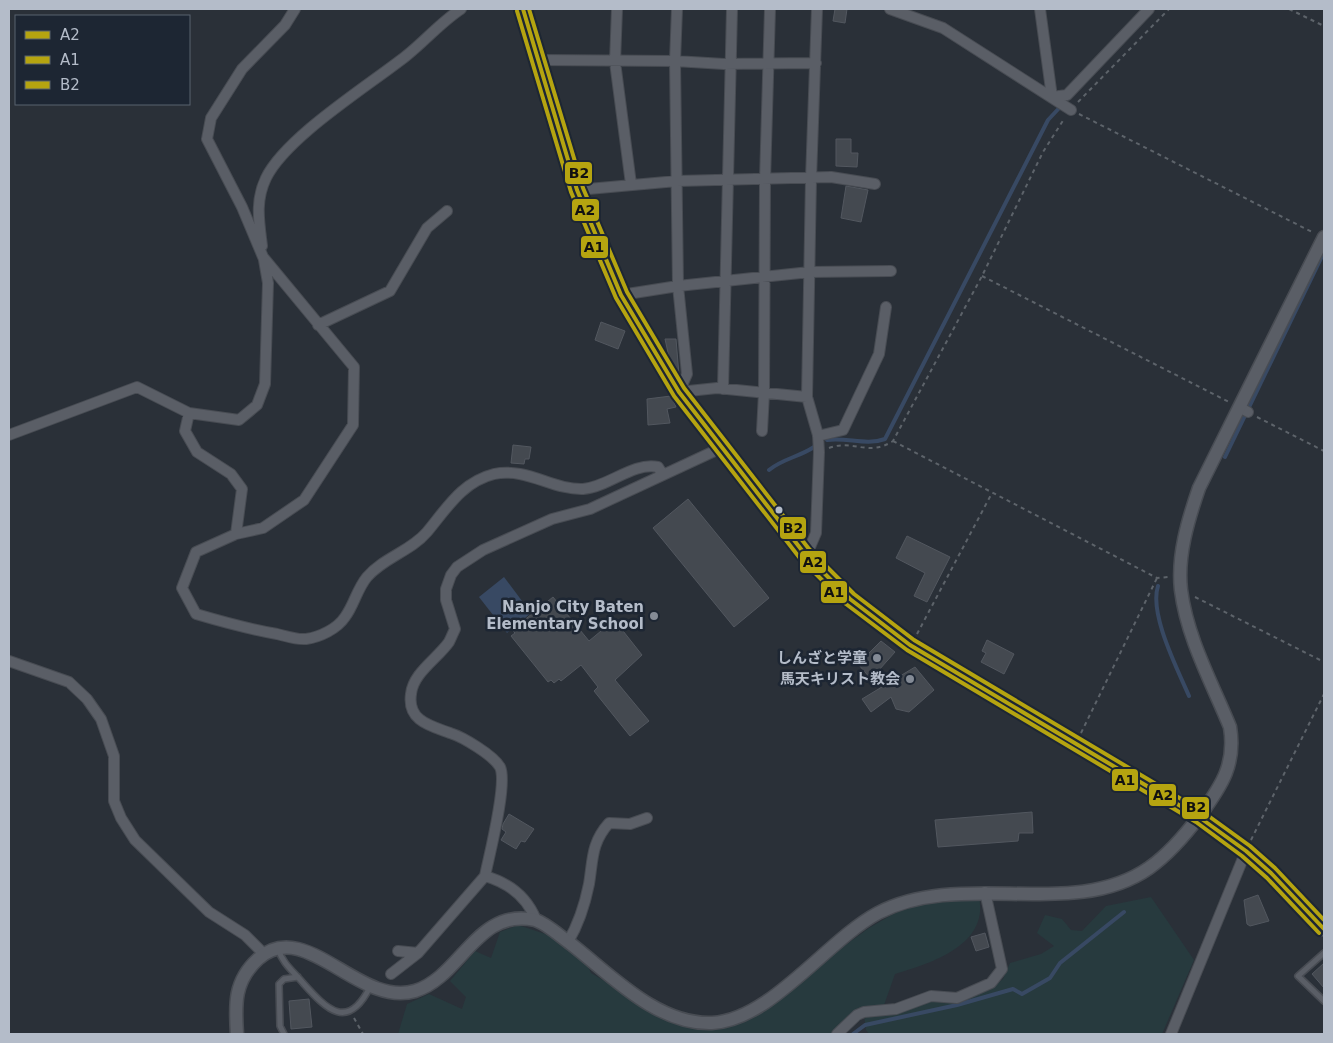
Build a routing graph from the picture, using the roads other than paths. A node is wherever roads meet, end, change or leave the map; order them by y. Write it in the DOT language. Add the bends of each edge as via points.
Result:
graph roads {
  1 [pos="295,9"];
  2 [pos="461,9"];
  3 [pos="523,9"];
  4 [pos="617,9"];
  5 [pos="677,9"];
  6 [pos="732,9"];
  7 [pos="770,9"];
  8 [pos="817,9"];
  9 [pos="890,9"];
  10 [pos="1040,9"];
  11 [pos="1149,9"];
  12 [pos="538,60"];
  13 [pos="675,61"];
  14 [pos="615,62"];
  15 [pos="816,63"];
  16 [pos="731,64"];
  17 [pos="769,64"];
  18 [pos="1052,97"];
  19 [pos="1071,110"];
  20 [pos="811,179"];
  21 [pos="726,180"];
  22 [pos="765,180"];
  23 [pos="677,181"];
  24 [pos="630,184"];
  25 [pos="875,184"];
  26 [pos="577,190"];
  27 [pos="447,211"];
  28 [pos="1324,238"];
  29 [pos="263,257"];
  30 [pos="891,271"];
  31 [pos="810,272"];
  32 [pos="765,277"];
  33 [pos="726,281"];
  34 [pos="678,286"];
  35 [pos="622,295"];
  36 [pos="886,307"];
  37 [pos="318,325"];
  38 [pos="723,388"];
  39 [pos="679,392"];
  40 [pos="764,392"];
  41 [pos="807,397"];
  42 [pos="189,413"];
  43 [pos="762,431"];
  44 [pos="9,435"];
  45 [pos="818,436"];
  46 [pos="721,448"];
  47 [pos="664,475"];
  48 [pos="236,534"];
  49 [pos="804,553"];
  50 [pos="9,661"];
  51 [pos="1199,817"];
  52 [pos="647,818"];
  53 [pos="1246,851"];
  54 [pos="485,876"];
  55 [pos="985,892"];
  56 [pos="536,920"];
  57 [pos="1324,929"];
  58 [pos="568,942"];
  59 [pos="278,948"];
  60 [pos="398,951"];
  61 [pos="418,953"];
  62 [pos="1324,953"];
  63 [pos="264,954"];
  64 [pos="391,974"];
  65 [pos="298,978"];
  66 [pos="370,987"];
  67 [pos="1324,1001"];
  68 [pos="237,1034"];
  69 [pos="284,1034"];
  70 [pos="837,1034"];
  71 [pos="1171,1034"];
  1 -- 29 [label="street" via="285,25 242,69 207,127 210,147 242,207"];
  2 -- 29 [label="street" via="278,159 266,177 257,206"];
  3 -- 12 [label="main road"];
  4 -- 14 [label="street"];
  5 -- 13 [label="street"];
  6 -- 16 [label="street"];
  7 -- 17 [label="street"];
  8 -- 15 [label="street"];
  9 -- 18 [label="street" via="943,28"];
  10 -- 18 [label="street"];
  11 -- 18 [label="street" via="1067,95"];
  12 -- 14 [label="street"];
  12 -- 26 [label="main road"];
  13 -- 14 [label="street"];
  13 -- 16 [label="street"];
  13 -- 23 [label="street"];
  14 -- 24 [label="street"];
  15 -- 17 [label="street"];
  15 -- 20 [label="street"];
  16 -- 17 [label="street"];
  16 -- 21 [label="street"];
  17 -- 22 [label="street"];
  18 -- 19 [label="street"];
  20 -- 22 [label="street"];
  20 -- 25 [label="street" via="830,177"];
  20 -- 31 [label="street"];
  21 -- 22 [label="street"];
  21 -- 23 [label="street"];
  21 -- 33 [label="street"];
  22 -- 32 [label="street"];
  23 -- 24 [label="street"];
  23 -- 34 [label="street"];
  24 -- 26 [label="street"];
  26 -- 35 [label="main road"];
  27 -- 37 [label="street" via="427,228 390,290"];
  28 -- 51 [label="street" via="1243,409 1199,488 1191,512 1182,556 1181,590 1187,619 1230,728 1233,746 1218,789"];
  29 -- 37 [label="street"];
  29 -- 42 [label="street" via="268,283 265,384 257,405 240,420"];
  30 -- 31 [label="street"];
  31 -- 32 [label="street"];
  31 -- 41 [label="street"];
  32 -- 33 [label="street"];
  32 -- 40 [label="street"];
  33 -- 34 [label="street"];
  33 -- 38 [label="street"];
  34 -- 35 [label="street"];
  34 -- 39 [label="street" via="687,374"];
  35 -- 39 [label="main road"];
  36 -- 45 [label="street" via="878,354 843,430"];
  37 -- 48 [label="street" via="354,367 353,425 304,500 263,528"];
  38 -- 39 [label="street"];
  38 -- 40 [label="street"];
  39 -- 46 [label="main road"];
  40 -- 41 [label="street"];
  40 -- 43 [label="street"];
  41 -- 45 [label="street"];
  42 -- 44 [label="street" via="137,386"];
  42 -- 48 [label="street" via="185,431 197,452 231,474 242,489"];
  45 -- 49 [label="street" via="816,533"];
  46 -- 47 [label="street"];
  46 -- 49 [label="main road"];
  47 -- 48 [label="street" via="658,467 640,467 606,484 575,489 512,473 495,474 473,482 460,491 425,534 367,577 346,617 321,635 306,639 235,626 196,614 182,588 196,552"];
  47 -- 54 [label="street" via="590,509 552,519 483,550 457,567 451,575 446,600 455,629 410,695 413,712 422,723 471,744 500,767 500,798"];
  49 -- 51 [label="main road" via="850,599 910,645"];
  50 -- 63 [label="street" via="69,682 87,699 101,720 114,756 114,801 130,833 209,912 245,935"];
  51 -- 53 [label="main road"];
  51 -- 55 [label="street" via="1160,860 1120,883 1078,892"];
  52 -- 58 [label="street" via="630,824 609,823 604,829 591,857 585,903"];
  53 -- 57 [label="main road"];
  53 -- 71 [label="street"];
  54 -- 56 [label="street" via="508,885 530,906"];
  54 -- 61 [label="street"];
  55 -- 58 [label="street" via="943,894 878,913 832,946 766,1002 723,1022 698,1023 659,1010"];
  55 -- 70 [label="street" via="1002,969 991,983 957,998 932,996 896,1009 864,1012"];
  56 -- 58 [label="street"];
  56 -- 66 [label="street" via="512,920 488,928 444,972 415,991 399,994"];
  59 -- 63 [label="street"];
  59 -- 65 [label="lane" via="282,962"];
  59 -- 66 [label="street" via="307,951"];
  60 -- 61 [label="street"];
  61 -- 64 [label="street"];
  62 -- 67 [label="lane" via="1298,976"];
  63 -- 68 [label="street" via="241,979 236,1010"];
  65 -- 66 [label="lane" via="321,1003 341,1014 351,1011"];
  65 -- 69 [label="lane" via="284,979 279,984 280,1026"];
}
